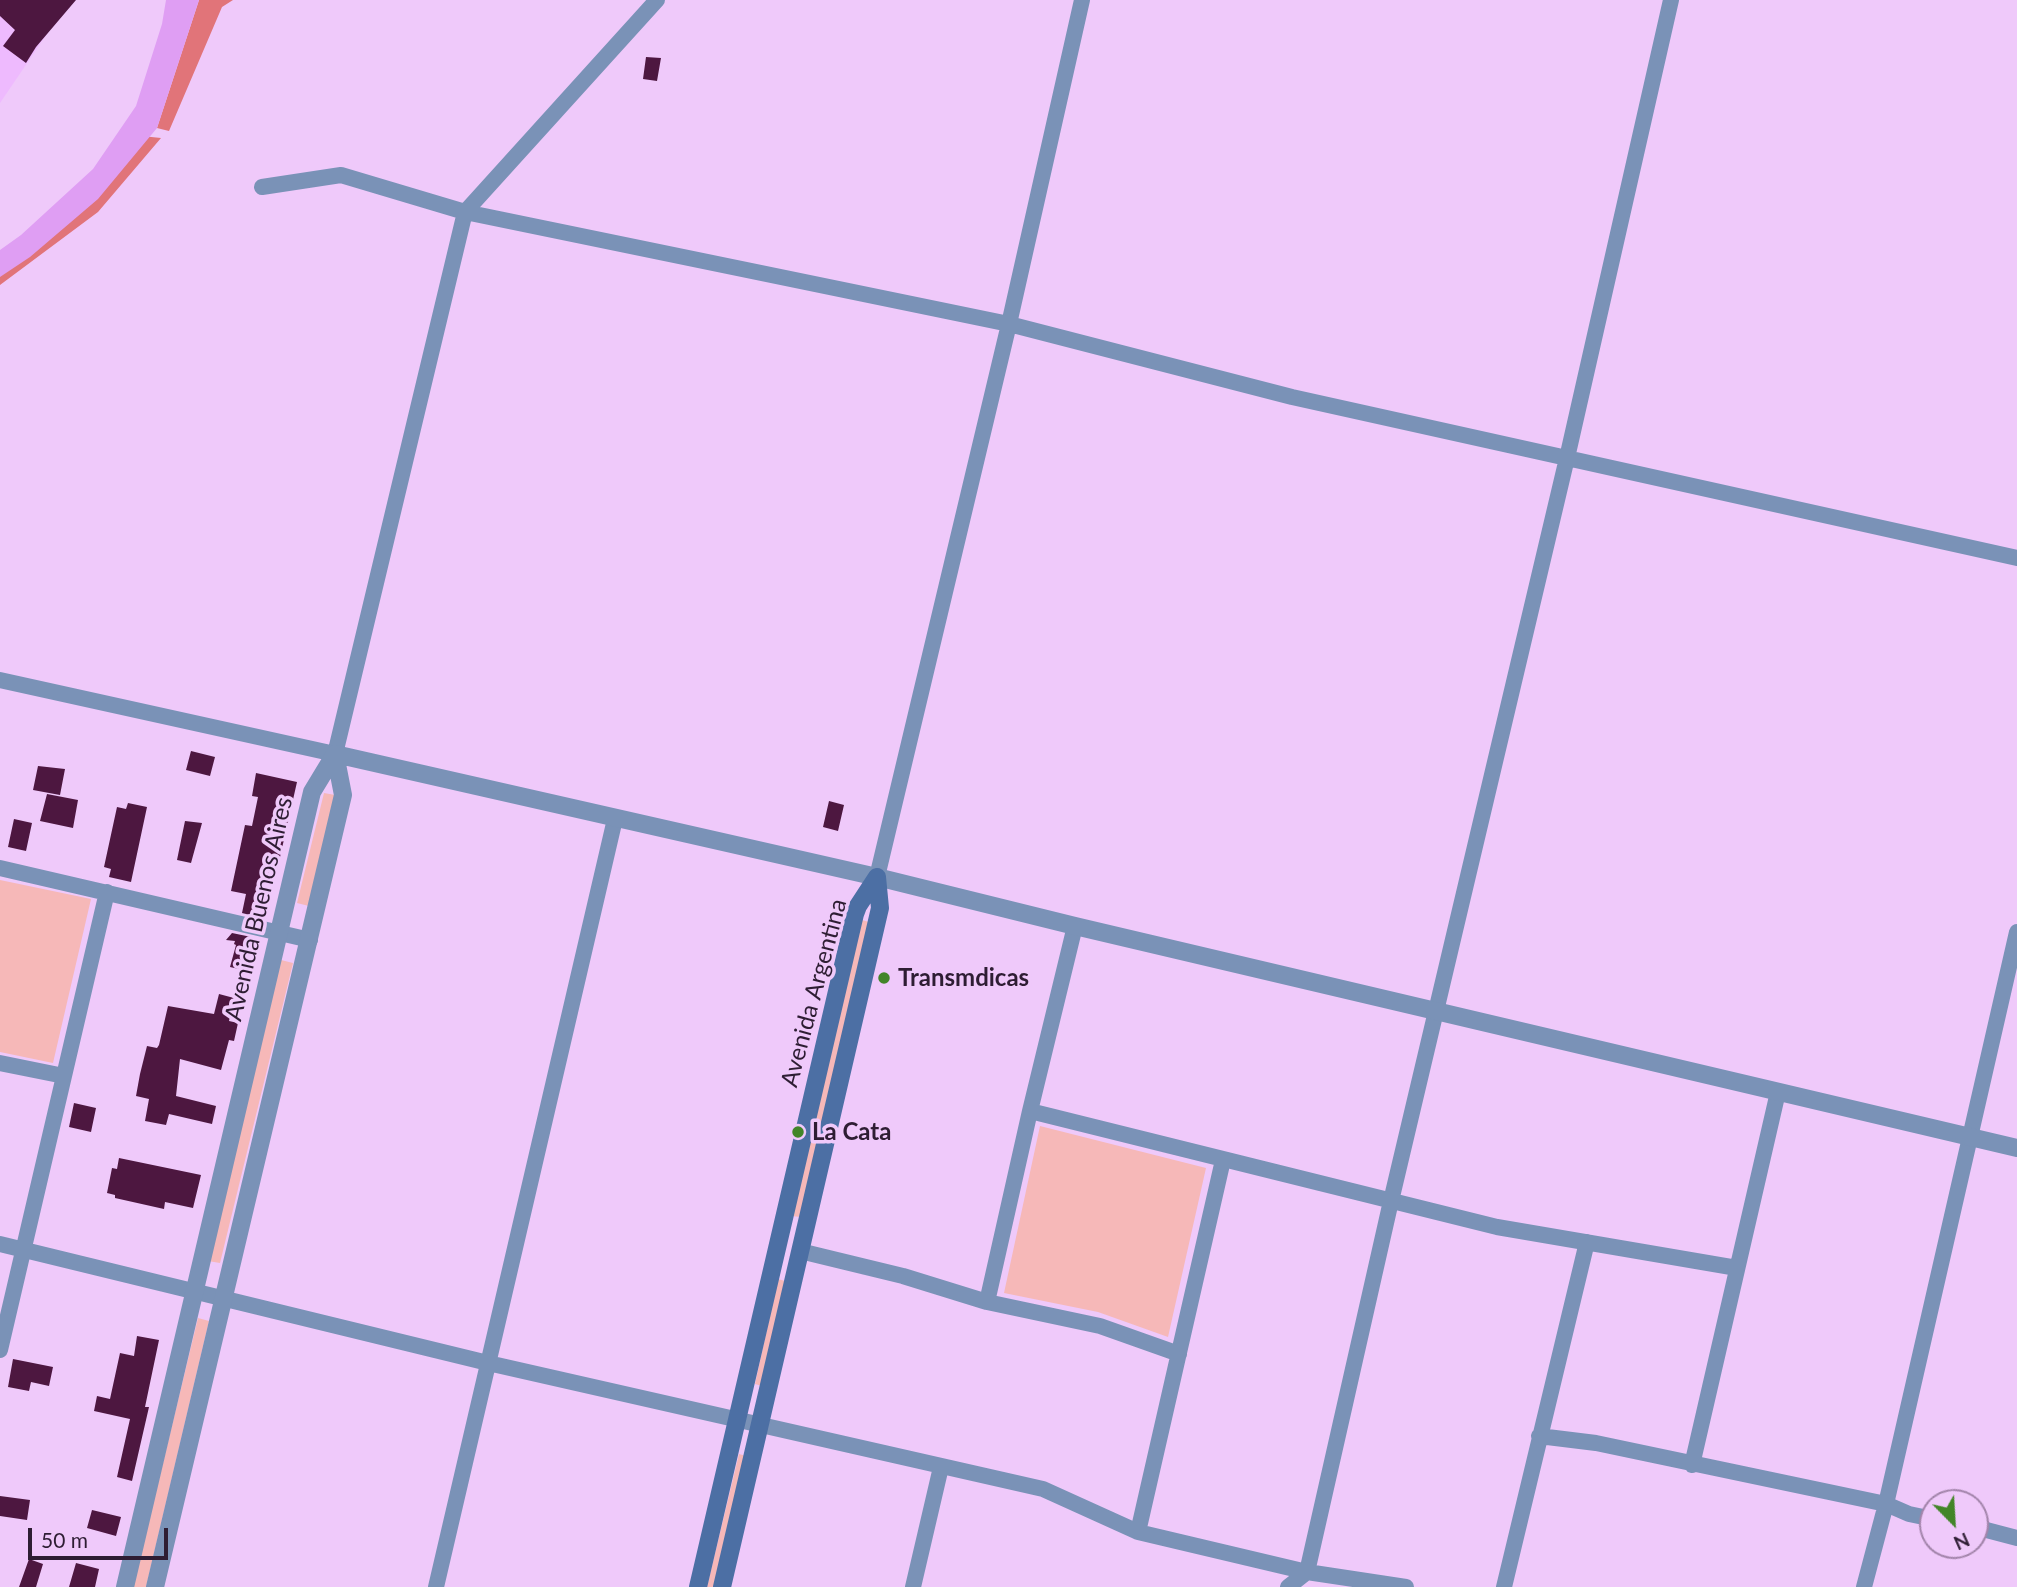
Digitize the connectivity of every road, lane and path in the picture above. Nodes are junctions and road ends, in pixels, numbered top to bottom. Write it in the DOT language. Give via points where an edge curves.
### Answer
graph roads {
  1 [pos="657,0"];
  2 [pos="1082,0"];
  3 [pos="1671,0"];
  4 [pos="262,187"];
  5 [pos="465,212"];
  6 [pos="1009,324"];
  7 [pos="1567,458"];
  8 [pos="2017,558"];
  9 [pos="0,680"];
  10 [pos="335,754"];
  11 [pos="615,819"];
  12 [pos="0,868"];
  13 [pos="877,877"];
  14 [pos="107,892"];
  15 [pos="1075,926"];
  16 [pos="278,932"];
  17 [pos="2017,932"];
  18 [pos="310,940"];
  19 [pos="1436,1011"];
  20 [pos="0,1063"];
  21 [pos="64,1076"];
  22 [pos="1778,1092"];
  23 [pos="1030,1111"];
  24 [pos="1970,1137"];
  25 [pos="2017,1148"];
  26 [pos="1223,1160"];
  27 [pos="1391,1201"];
  28 [pos="1587,1242"];
  29 [pos="0,1244"];
  30 [pos="24,1248"];
  31 [pos="800,1251"];
  32 [pos="1737,1268"];
  33 [pos="193,1291"];
  34 [pos="223,1298"];
  35 [pos="987,1302"];
  36 [pos="0,1350"];
  37 [pos="1179,1354"];
  38 [pos="488,1363"];
  39 [pos="738,1420"];
  40 [pos="760,1426"];
  41 [pos="1539,1436"];
  42 [pos="1692,1465"];
  43 [pos="941,1467"];
  44 [pos="1886,1504"];
  45 [pos="1919,1516"];
  46 [pos="1989,1531"];
  47 [pos="1138,1532"];
  48 [pos="2017,1538"];
  49 [pos="1307,1572"];
  50 [pos="125,1587"];
  51 [pos="155,1587"];
  52 [pos="436,1587"];
  53 [pos="698,1587"];
  54 [pos="722,1587"];
  55 [pos="913,1587"];
  56 [pos="1288,1587"];
  57 [pos="1406,1587"];
  58 [pos="1504,1587"];
  59 [pos="1864,1587"];
  1 -- 5 [label="street"];
  2 -- 6 [label="street"];
  3 -- 7 [label="street"];
  4 -- 5 [label="street" via="341,174"];
  5 -- 6 [label="street"];
  5 -- 10 [label="street"];
  6 -- 7 [label="street" via="1292,397"];
  6 -- 13 [label="street"];
  7 -- 8 [label="street"];
  7 -- 19 [label="street"];
  9 -- 10 [label="street"];
  10 -- 11 [label="street"];
  10 -- 16 [label="street, Avenida Buenos Aires" via="312,792"];
  10 -- 18 [label="street" via="343,795"];
  11 -- 13 [label="street"];
  11 -- 38 [label="street"];
  12 -- 14 [label="street"];
  13 -- 15 [label="street"];
  13 -- 31 [label="main road, Avenida Argentina" via="880,908"];
  13 -- 39 [label="main road, Avenida Argentina" via="855,914"];
  14 -- 16 [label="street"];
  14 -- 21 [label="street"];
  15 -- 19 [label="street"];
  15 -- 23 [label="street"];
  16 -- 18 [label="street"];
  16 -- 33 [label="street, Avenida Buenos Aires"];
  17 -- 24 [label="street"];
  18 -- 34 [label="street"];
  19 -- 22 [label="street"];
  19 -- 27 [label="street"];
  20 -- 21 [label="street"];
  21 -- 30 [label="street"];
  22 -- 24 [label="street"];
  22 -- 32 [label="street"];
  23 -- 26 [label="street"];
  23 -- 35 [label="street"];
  24 -- 25 [label="street"];
  24 -- 44 [label="street"];
  26 -- 27 [label="street"];
  26 -- 37 [label="street"];
  27 -- 28 [label="street" via="1497,1227"];
  27 -- 49 [label="street"];
  28 -- 32 [label="street"];
  28 -- 41 [label="street"];
  29 -- 30 [label="street"];
  30 -- 33 [label="street"];
  30 -- 36 [label="street"];
  31 -- 35 [label="street"];
  31 -- 40 [label="main road, Avenida Argentina"];
  32 -- 42 [label="street"];
  33 -- 34 [label="street"];
  33 -- 50 [label="street, Avenida Buenos Aires"];
  34 -- 38 [label="street"];
  34 -- 51 [label="street"];
  35 -- 37 [label="street" via="1100,1326"];
  37 -- 47 [label="street"];
  38 -- 39 [label="street"];
  38 -- 52 [label="street"];
  39 -- 40 [label="street"];
  39 -- 53 [label="main road, Avenida Argentina"];
  40 -- 43 [label="street"];
  40 -- 54 [label="main road, Avenida Argentina"];
  41 -- 42 [label="street" via="1595,1443"];
  41 -- 58 [label="street"];
  42 -- 44 [label="street"];
  43 -- 47 [label="street" via="1043,1489"];
  43 -- 55 [label="street"];
  44 -- 45 [label="street"];
  44 -- 59 [label="street"];
  46 -- 48 [label="street"];
  47 -- 49 [label="street"];
  49 -- 56 [label="street"];
  49 -- 57 [label="street"];
}
